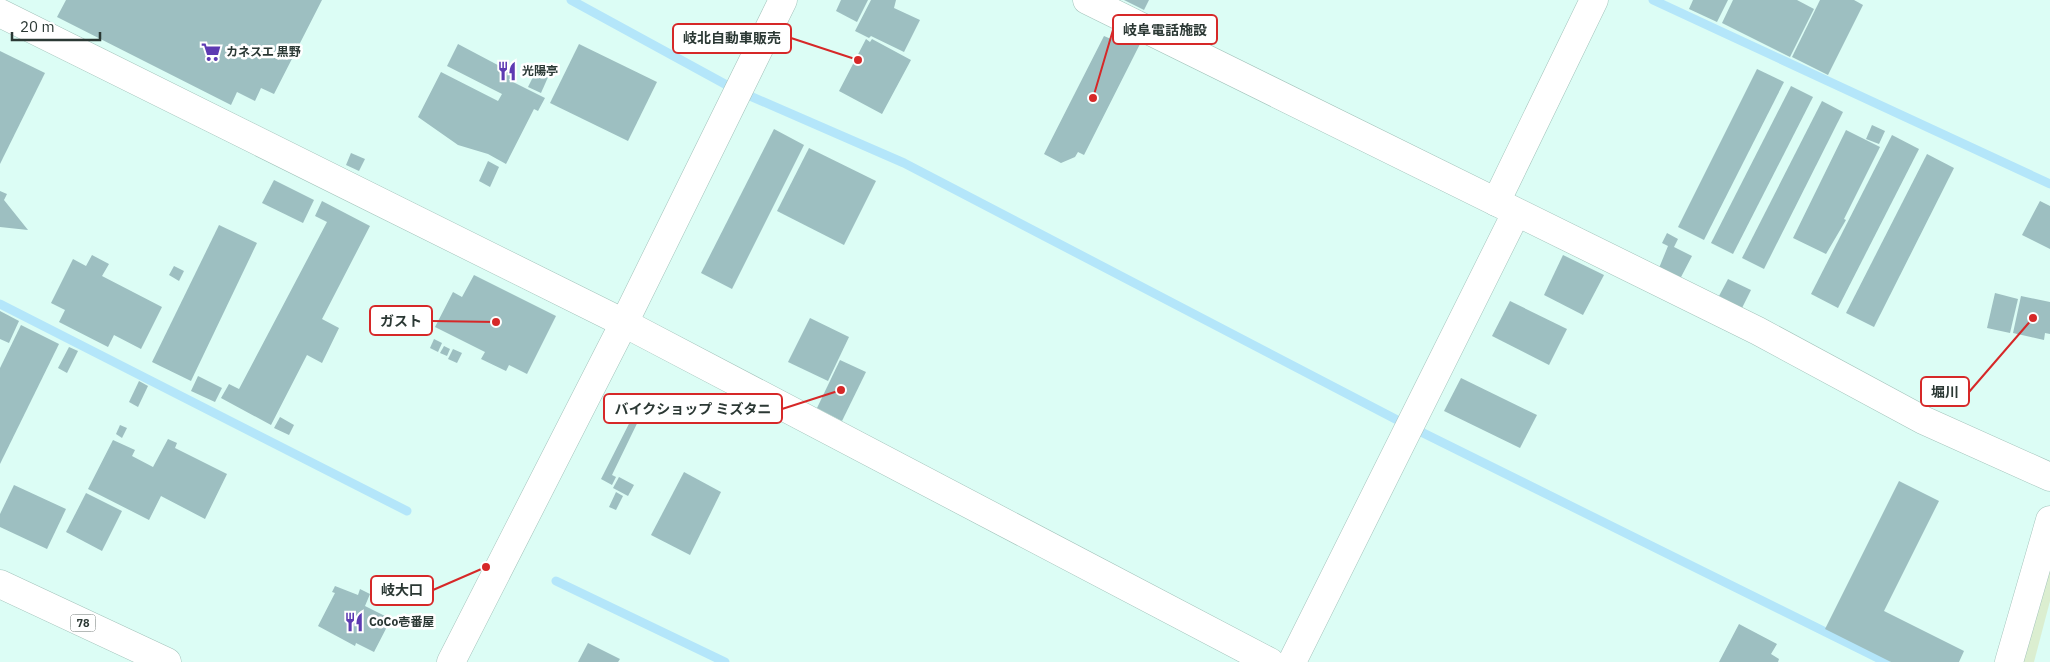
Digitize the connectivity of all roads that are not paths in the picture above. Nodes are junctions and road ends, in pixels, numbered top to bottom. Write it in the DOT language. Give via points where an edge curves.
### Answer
graph roads {
  1 [pos="782,0"];
  2 [pos="1087,0"];
  3 [pos="1594,0"];
  4 [pos="0,13"];
  5 [pos="1506,208"];
  6 [pos="624,323"];
  7 [pos="2050,477"];
  8 [pos="2050,520"];
  9 [pos="0,584"];
  10 [pos="167,662"];
  11 [pos="451,662"];
  12 [pos="1270,662"];
  13 [pos="1292,662"];
  14 [pos="2009,662"];
  1 -- 6 [label="street"];
  2 -- 5 [label="street"];
  3 -- 5 [label="street"];
  4 -- 6 [label="street"];
  5 -- 7 [label="street" via="1758,331 1923,420"];
  5 -- 13 [label="street"];
  6 -- 11 [label="street"];
  6 -- 12 [label="street"];
  8 -- 14 [label="street"];
  9 -- 10 [label="street, 78"];
}
